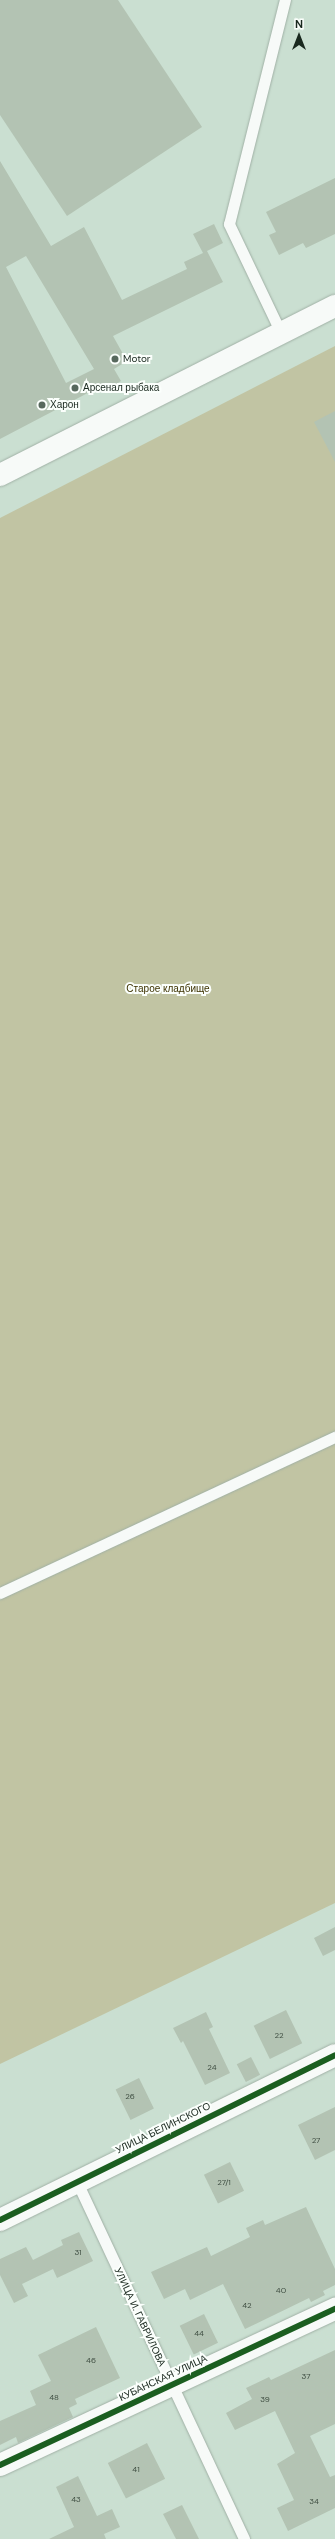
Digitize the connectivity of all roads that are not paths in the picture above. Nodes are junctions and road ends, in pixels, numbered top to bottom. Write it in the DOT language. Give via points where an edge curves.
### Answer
graph roads {
  1 [pos="285,0"];
  2 [pos="335,306"];
  3 [pos="281,333"];
  4 [pos="0,475"];
  5 [pos="335,1437"];
  6 [pos="0,1592"];
  7 [pos="335,2055"];
  8 [pos="77,2182"];
  9 [pos="0,2220"];
  10 [pos="335,2309"];
  11 [pos="172,2385"];
  12 [pos="0,2465"];
  13 [pos="244,2539"];
  1 -- 3 [label="lane" via="229,224"];
  2 -- 3 [label="street"];
  3 -- 4 [label="street"];
  5 -- 6 [label="lane"];
  7 -- 8 [label="street, УЛИЦА БЕЛИНСКОГО"];
  8 -- 9 [label="street, УЛИЦА БЕЛИНСКОГО"];
  8 -- 11 [label="lane, УЛИЦА И. ГАВРИЛОВА"];
  10 -- 11 [label="street, КУБАНСКАЯ УЛИЦА"];
  11 -- 12 [label="street, КУБАНСКАЯ УЛИЦА"];
  11 -- 13 [label="lane, УЛИЦА И. ГАВРИЛОВА"];
}
